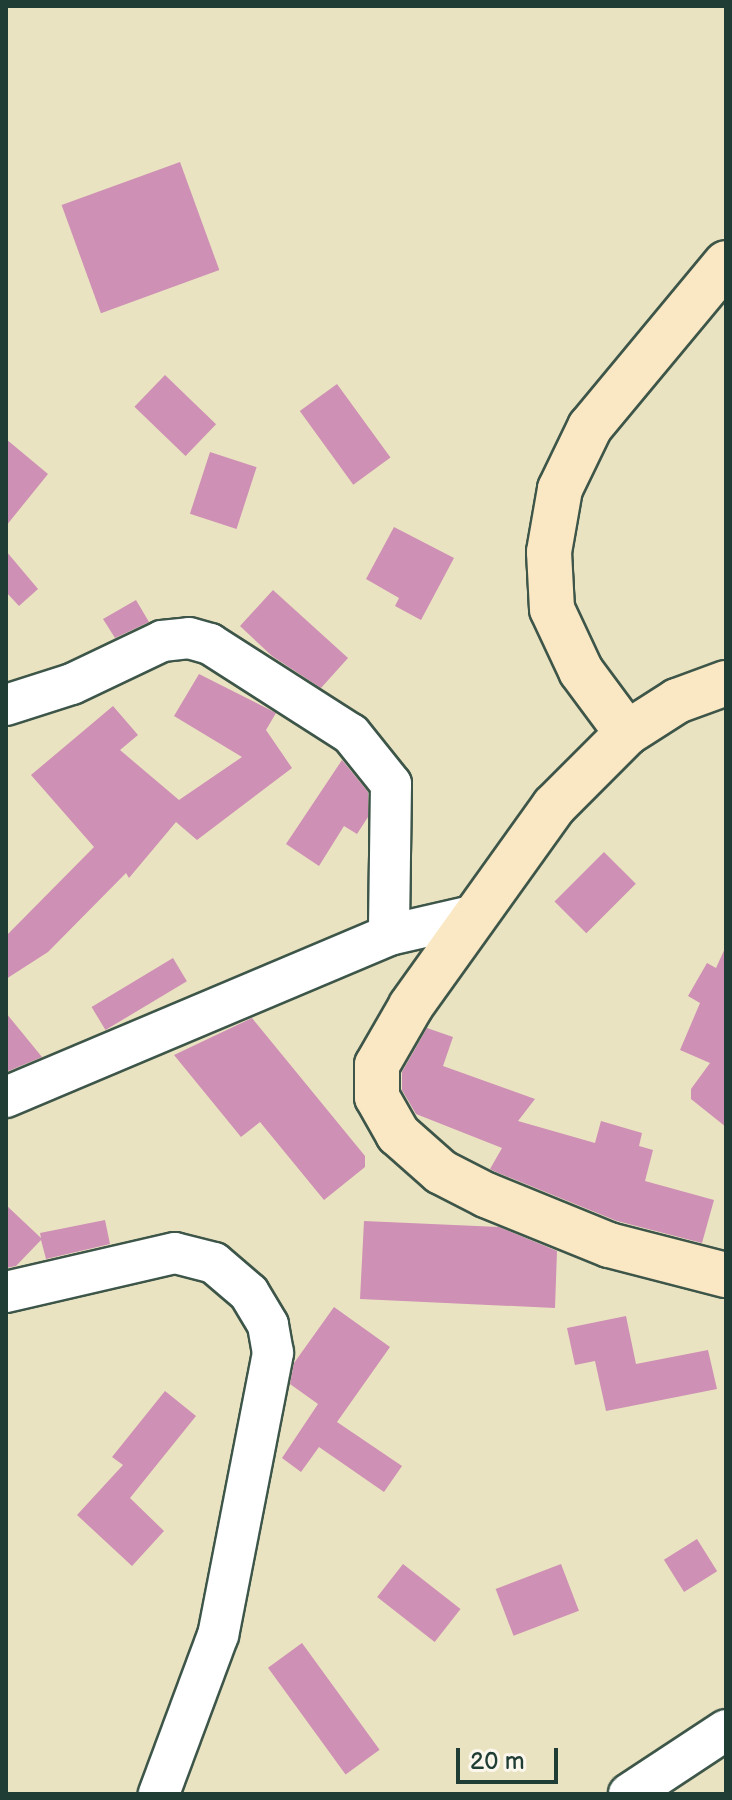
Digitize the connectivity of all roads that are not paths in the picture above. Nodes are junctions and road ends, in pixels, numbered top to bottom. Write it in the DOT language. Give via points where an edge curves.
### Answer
graph roads {
  1 [pos="726,263"];
  2 [pos="726,683"];
  3 [pos="6,705"];
  4 [pos="627,733"];
  5 [pos="472,916"];
  6 [pos="389,935"];
  7 [pos="6,1097"];
  8 [pos="726,1275"];
  9 [pos="6,1292"];
  10 [pos="726,1730"];
  11 [pos="159,1794"];
  12 [pos="629,1794"];
  1 -- 4 [label="street" via="590,427 560,489 549,552 552,609 581,671"];
  2 -- 4 [label="street" via="677,701"];
  3 -- 6 [label="street" via="72,684 162,641 189,638 210,644 351,734 391,784"];
  4 -- 5 [label="street" via="554,806"];
  5 -- 6 [label="street"];
  5 -- 8 [label="street" via="377,1065 377,1097 398,1134 441,1172 486,1195 609,1245"];
  6 -- 7 [label="street"];
  9 -- 11 [label="street" via="175,1253 214,1263 249,1293 268,1325 273,1353 218,1635"];
  10 -- 12 [label="street"];
}
